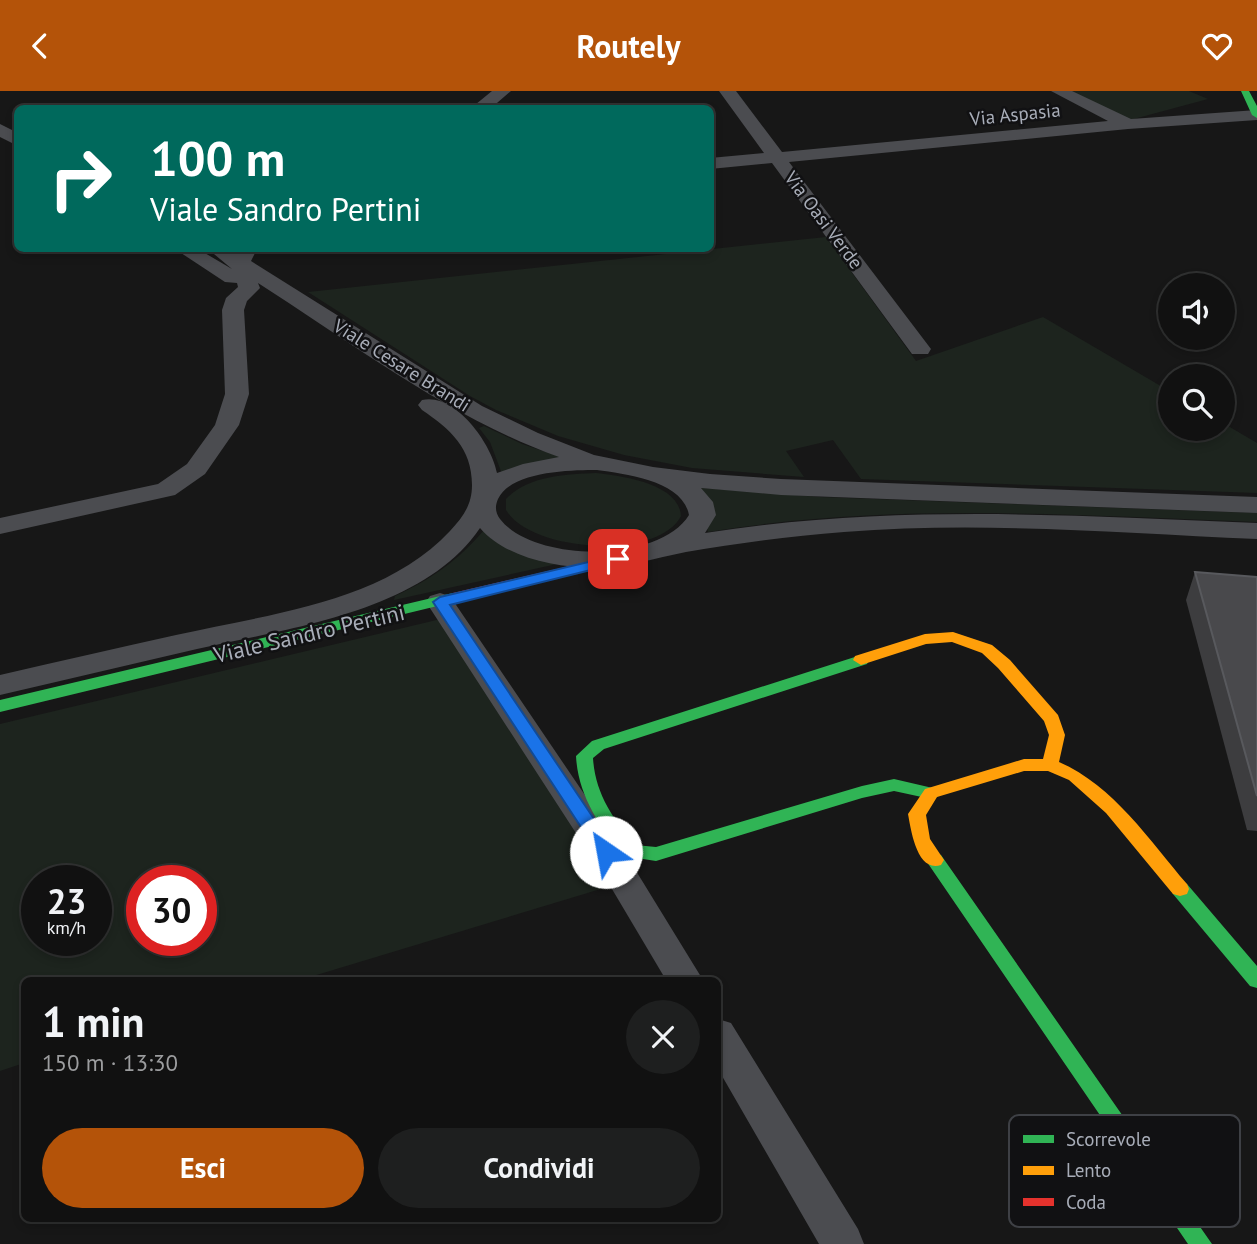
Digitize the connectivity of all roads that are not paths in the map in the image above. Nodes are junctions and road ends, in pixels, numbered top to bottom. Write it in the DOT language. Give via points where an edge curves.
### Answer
graph roads {
  1 [pos="503,91"];
  2 [pos="727,91"];
  3 [pos="1059,91"];
  4 [pos="1245,91"];
  5 [pos="484,105"];
  6 [pos="1257,115"];
  7 [pos="1128,124"];
  8 [pos="776,157"];
  9 [pos="714,164"];
  10 [pos="190,252"];
  11 [pos="243,256"];
  12 [pos="249,288"];
  13 [pos="920,349"];
  14 [pos="597,462"];
  15 [pos="658,473"];
  16 [pos="483,501"];
  17 [pos="1257,505"];
  18 [pos="0,526"];
  19 [pos="1257,531"];
  20 [pos="668,547"];
  21 [pos="618,559"];
  22 [pos="440,602"];
  23 [pos="0,685"];
  24 [pos="0,706"];
  25 [pos="1050,765"];
  26 [pos="931,793"];
  27 [pos="683,977"];
  28 [pos="1257,981"];
  29 [pos="721,1040"];
  30 [pos="1112,1115"];
  31 [pos="1189,1227"];
  32 [pos="843,1244"];
  33 [pos="1201,1244"];
  1 -- 5 [label="street"];
  2 -- 8 [label="street, Via Oasi Verde"];
  3 -- 7 [label="street"];
  4 -- 6 [label="street"];
  6 -- 7 [label="street, Via Aspasia"];
  7 -- 8 [label="street, Via Aspasia"];
  8 -- 9 [label="street, Via Aspasia"];
  8 -- 13 [label="street, Via Oasi Verde"];
  10 -- 12 [label="street, Viale Cesare Brandi"];
  11 -- 12 [label="street"];
  11 -- 14 [label="street, Viale Cesare Brandi" via="474,411 529,438"];
  12 -- 16 [label="street, Viale Cesare Brandi" via="465,430 482,456 486,472"];
  12 -- 18 [label="street" via="237,298 233,310 237,394 227,425 195,468 166,490"];
  14 -- 15 [label="street"];
  14 -- 16 [label="street" via="554,464 521,473 495,485"];
  15 -- 17 [label="street" via="781,487"];
  15 -- 20 [label="street" via="687,490 701,508 702,518 694,531"];
  16 -- 21 [label="street" via="488,523 536,550 564,557"];
  16 -- 23 [label="street, Viale Sandro Pertini" via="469,528 435,562 351,602"];
  19 -- 20 [label="street" via="1029,521 905,521 750,534"];
  20 -- 21 [label="street"];
  21 -- 22 [label="street, Viale Sandro Pertini"];
  22 -- 24 [label="street, Viale Sandro Pertini"];
  22 -- 27 [label="street" via="621,874"];
  25 -- 26 [label="street" via="1024,765"];
  25 -- 26 [label="street" via="1057,735 1052,719 987,649 953,636 912,643 598,745 584,756 584,777 610,827 630,851 656,854 862,792 894,785"];
  25 -- 28 [label="street" via="1075,776 1111,808"];
  26 -- 30 [label="street" via="918,814 921,840"];
  29 -- 32 [label="street"];
  31 -- 33 [label="street"];
}
